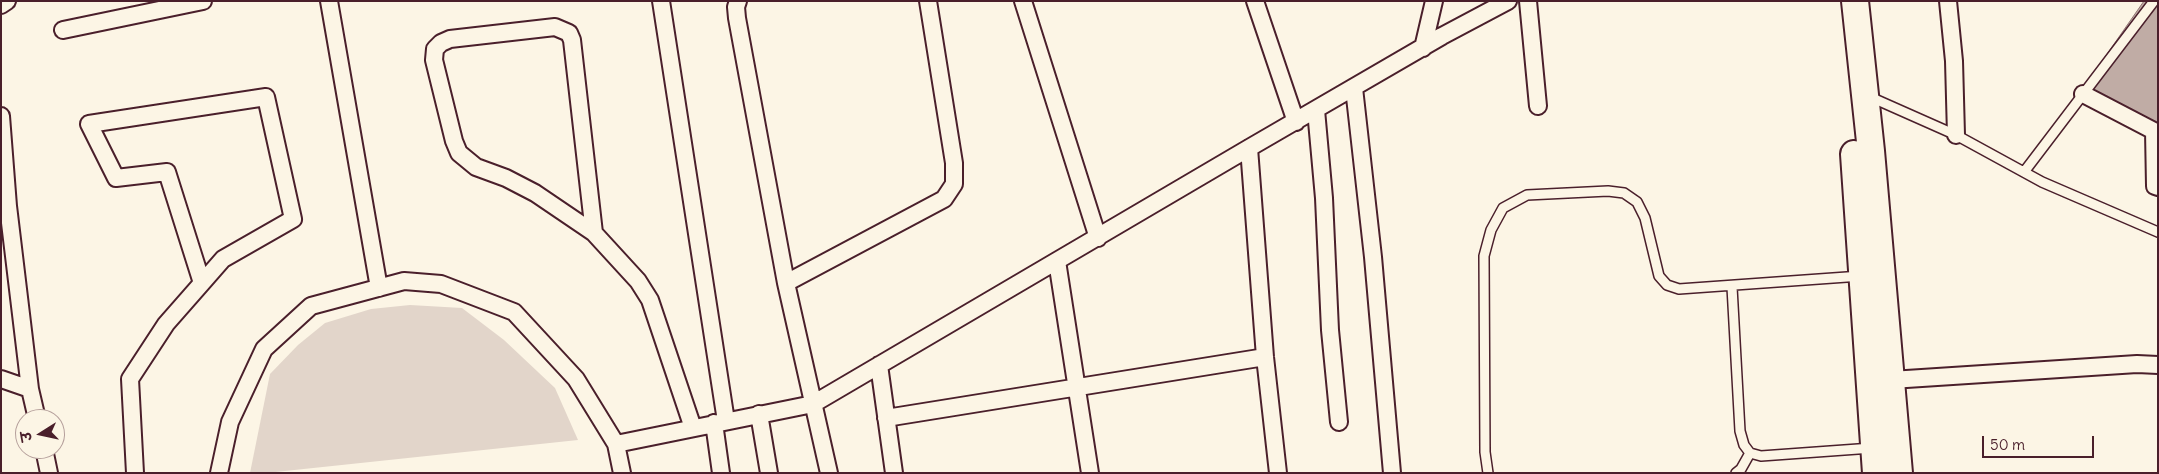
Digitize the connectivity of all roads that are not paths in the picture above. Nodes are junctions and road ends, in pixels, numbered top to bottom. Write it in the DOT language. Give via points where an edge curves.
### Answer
graph roads {
  1 [pos="7,1"];
  2 [pos="204,1"];
  3 [pos="329,1"];
  4 [pos="661,1"];
  5 [pos="738,1"];
  6 [pos="928,1"];
  7 [pos="1023,1"];
  8 [pos="1255,1"];
  9 [pos="1434,1"];
  10 [pos="1508,1"];
  11 [pos="1528,1"];
  12 [pos="1842,1"];
  13 [pos="1855,1"];
  14 [pos="1948,1"];
  15 [pos="2154,1"];
  16 [pos="1,5"];
  17 [pos="64,30"];
  18 [pos="1423,48"];
  19 [pos="1354,88"];
  20 [pos="2083,94"];
  21 [pos="1866,95"];
  22 [pos="1538,106"];
  23 [pos="1316,110"];
  24 [pos="1,116"];
  25 [pos="1296,122"];
  26 [pos="1956,135"];
  27 [pos="1248,148"];
  28 [pos="2024,172"];
  29 [pos="2158,187"];
  30 [pos="5,206"];
  31 [pos="594,232"];
  32 [pos="2158,232"];
  33 [pos="1098,238"];
  34 [pos="1058,261"];
  35 [pos="1861,276"];
  36 [pos="202,283"];
  37 [pos="786,283"];
  38 [pos="1732,287"];
  39 [pos="379,288"];
  40 [pos="1265,357"];
  41 [pos="2158,365"];
  42 [pos="879,366"];
  43 [pos="1,379"];
  44 [pos="1891,380"];
  45 [pos="1077,387"];
  46 [pos="30,389"];
  47 [pos="813,404"];
  48 [pos="35,409"];
  49 [pos="759,414"];
  50 [pos="886,418"];
  51 [pos="720,422"];
  52 [pos="1339,422"];
  53 [pos="693,428"];
  54 [pos="616,444"];
  55 [pos="1883,452"];
  56 [pos="1750,453"];
  57 [pos="46,459"];
  58 [pos="50,473"];
  59 [pos="135,473"];
  60 [pos="220,473"];
  61 [pos="622,473"];
  62 [pos="721,473"];
  63 [pos="769,473"];
  64 [pos="829,473"];
  65 [pos="894,473"];
  66 [pos="1090,473"];
  67 [pos="1278,473"];
  68 [pos="1392,473"];
  69 [pos="1488,473"];
  70 [pos="1736,473"];
  71 [pos="1900,473"];
  1 -- 16 [label="street"];
  2 -- 17 [label="street"];
  3 -- 39 [label="street"];
  4 -- 51 [label="street"];
  5 -- 37 [label="street" via="737,18"];
  6 -- 37 [label="street" via="954,164 954,184 944,198"];
  7 -- 33 [label="street"];
  8 -- 25 [label="street"];
  9 -- 18 [label="street"];
  10 -- 18 [label="street"];
  11 -- 22 [label="street"];
  12 -- 35 [label="main road" via="1849,64"];
  13 -- 21 [label="main road"];
  14 -- 26 [label="street"];
  15 -- 20 [label="lane"];
  18 -- 19 [label="street"];
  19 -- 23 [label="street"];
  19 -- 68 [label="street"];
  20 -- 28 [label="lane"];
  20 -- 29 [label="street" via="2154,131 2154,186"];
  21 -- 26 [label="lane"];
  21 -- 44 [label="main road"];
  23 -- 25 [label="street"];
  23 -- 52 [label="street"];
  24 -- 30 [label="street"];
  25 -- 27 [label="street"];
  26 -- 28 [label="lane"];
  27 -- 33 [label="street"];
  27 -- 40 [label="street"];
  28 -- 32 [label="lane"];
  30 -- 46 [label="street"];
  31 -- 31 [label="street" via="535,193 476,167 459,153 434,60 435,50 441,43 450,39 555,27 569,34"];
  31 -- 53 [label="street" via="638,281 650,300"];
  33 -- 34 [label="street"];
  34 -- 42 [label="street"];
  34 -- 45 [label="street"];
  35 -- 38 [label="lane"];
  35 -- 55 [label="main road"];
  36 -- 36 [label="street" via="223,259 293,219 266,97 89,124 116,178 168,172"];
  36 -- 59 [label="street" via="166,324 130,379"];
  37 -- 47 [label="street"];
  38 -- 56 [label="lane" via="1740,431 1744,446"];
  38 -- 69 [label="lane" via="1679,289 1667,285 1659,276 1645,218 1637,202 1624,193 1527,195 1503,208 1491,230 1484,256 1485,452"];
  39 -- 54 [label="street" via="404,280 441,284 514,312 576,379"];
  39 -- 60 [label="street" via="312,306 264,349 230,422"];
  40 -- 45 [label="street"];
  40 -- 67 [label="street"];
  41 -- 44 [label="street"];
  42 -- 47 [label="street"];
  42 -- 50 [label="street"];
  43 -- 46 [label="street"];
  44 -- 55 [label="main road"];
  45 -- 50 [label="street"];
  45 -- 66 [label="street"];
  46 -- 48 [label="street"];
  47 -- 49 [label="street"];
  47 -- 64 [label="street"];
  49 -- 51 [label="street"];
  49 -- 63 [label="street"];
  50 -- 65 [label="street"];
  51 -- 53 [label="street"];
  51 -- 62 [label="street"];
  53 -- 54 [label="street"];
  54 -- 61 [label="street"];
  55 -- 56 [label="lane" via="1762,456"];
  55 -- 71 [label="main road"];
  56 -- 70 [label="lane"];
  57 -- 58 [label="street"];
}
